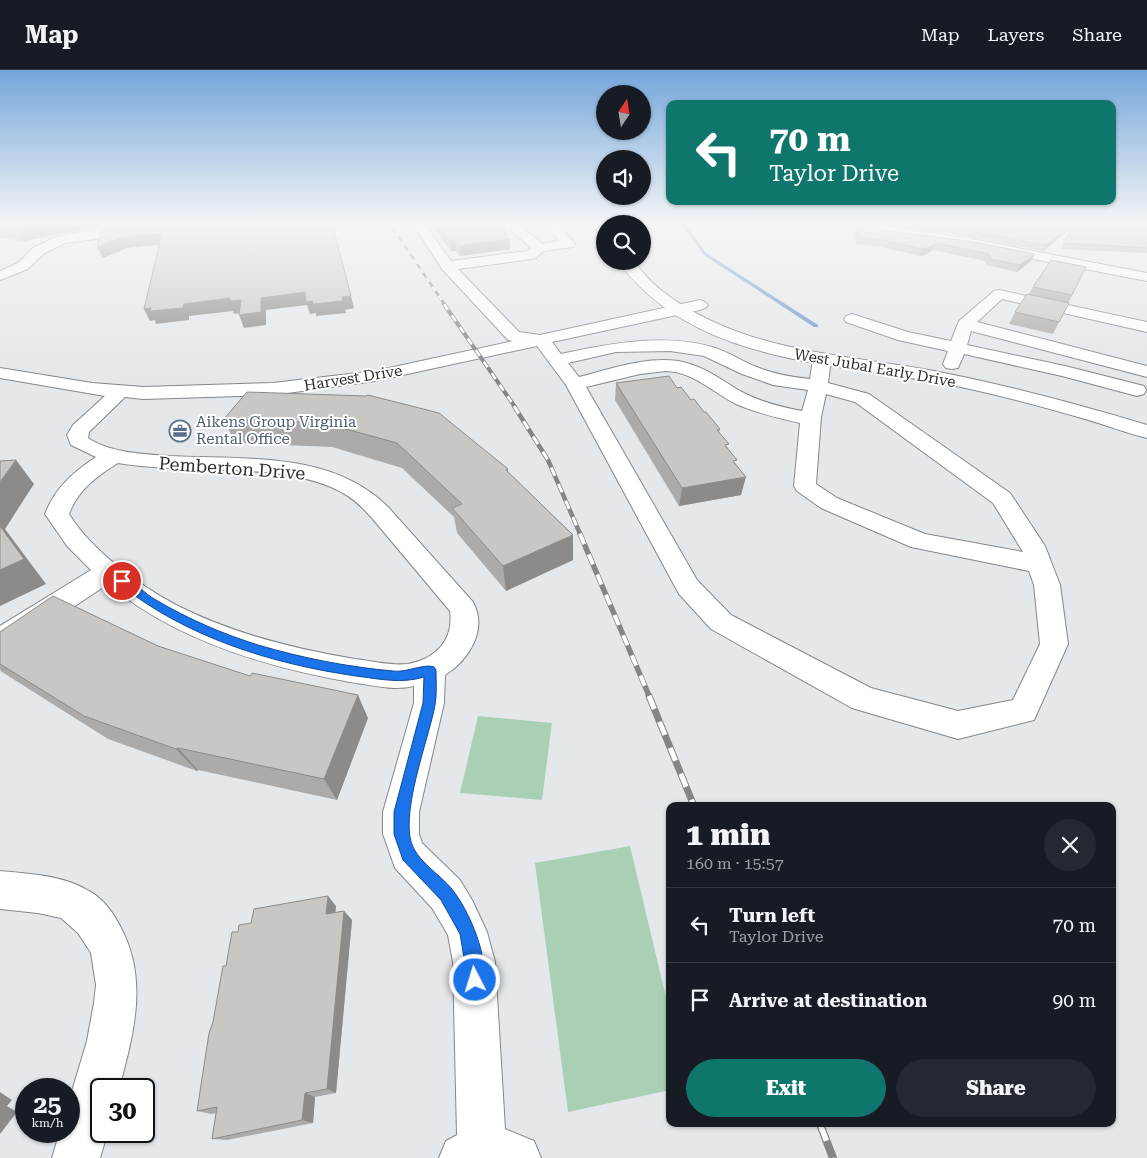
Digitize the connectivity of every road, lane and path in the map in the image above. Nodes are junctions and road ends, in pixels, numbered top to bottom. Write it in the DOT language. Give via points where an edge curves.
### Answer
graph roads {
  1 [pos="454,274"];
  2 [pos="635,274"];
  3 [pos="1130,274"];
  4 [pos="1147,277"];
  5 [pos="682,302"];
  6 [pos="700,305"];
  7 [pos="852,319"];
  8 [pos="966,324"];
  9 [pos="1147,327"];
  10 [pos="958,348"];
  11 [pos="549,350"];
  12 [pos="822,359"];
  13 [pos="951,365"];
  14 [pos="1147,372"];
  15 [pos="0,373"];
  16 [pos="575,384"];
  17 [pos="818,386"];
  18 [pos="1144,388"];
  19 [pos="121,391"];
  20 [pos="153,393"];
  21 [pos="1147,416"];
  22 [pos="810,419"];
  23 [pos="1147,432"];
  24 [pos="113,456"];
  25 [pos="1040,564"];
  26 [pos="110,572"];
  27 [pos="0,641"];
  28 [pos="430,670"];
  29 [pos="0,890"];
  30 [pos="487,1155"];
  31 [pos="76,1158"];
  1 -- 11 [label="street" via="514,336"];
  2 -- 5 [label="street, West Jubal Early Drive"];
  3 -- 4 [label="street"];
  5 -- 6 [label="street, Harvest Drive"];
  5 -- 11 [label="street, Harvest Drive"];
  5 -- 12 [label="street, West Jubal Early Drive" via="699,323 743,341"];
  6 -- 13 [label="street, West Jubal Early Drive" via="741,326 783,339"];
  7 -- 10 [label="street" via="904,336"];
  8 -- 9 [label="street" via="999,294"];
  8 -- 10 [label="street"];
  8 -- 14 [label="street"];
  10 -- 13 [label="street"];
  10 -- 18 [label="street"];
  11 -- 16 [label="street"];
  11 -- 17 [label="street" via="670,346 708,351 779,381"];
  11 -- 20 [label="street, Harvest Drive" via="447,362 336,382 234,392"];
  12 -- 17 [label="street"];
  12 -- 23 [label="street, West Jubal Early Drive" via="1002,390"];
  13 -- 21 [label="street, West Jubal Early Drive"];
  15 -- 19 [label="street, Harvest Drive"];
  16 -- 22 [label="street" via="639,369 675,366 697,371 765,410"];
  16 -- 25 [label="street" via="688,587 721,622 863,700 958,725 1023,711 1054,644 1047,585"];
  17 -- 22 [label="street"];
  17 -- 25 [label="street" via="862,398 1002,498 1033,546"];
  19 -- 20 [label="street, Harvest Drive"];
  19 -- 24 [label="street, Pemberton Drive" via="77,434 83,445"];
  20 -- 24 [label="street" via="114,420 101,436 101,443"];
  22 -- 25 [label="street" via="805,486 829,503 920,541"];
  24 -- 26 [label="street, Pemberton Drive" via="70,489 60,502 57,514 63,526"];
  24 -- 28 [label="street, Pemberton Drive" via="166,464 299,471 327,477 350,488 370,502 463,609 466,623 462,639 453,655"];
  26 -- 27 [label="street"];
  26 -- 28 [label="street, Pemberton Drive" via="168,612 214,634 257,649 329,667 395,677"];
  28 -- 30 [label="street" via="429,703 402,812 401,834 408,855 446,894 467,932 474,962"];
  29 -- 31 [label="street" via="52,897 73,904 90,916 111,948 116,971 112,1031"];
}
